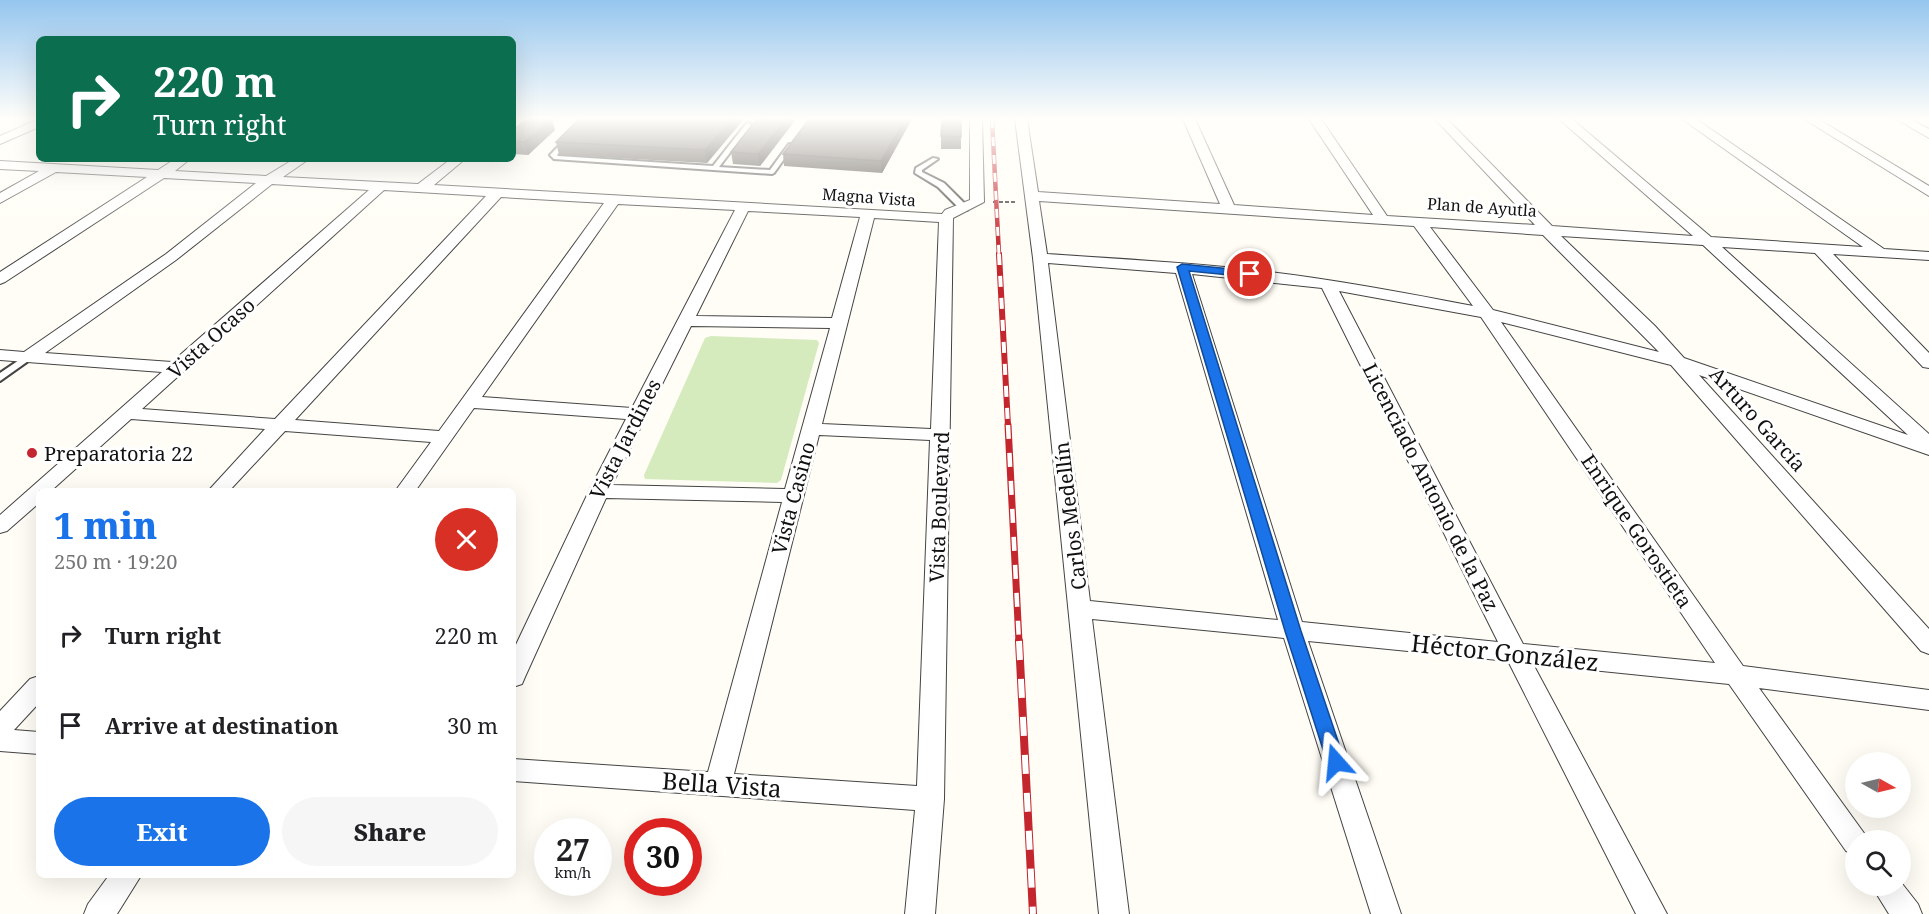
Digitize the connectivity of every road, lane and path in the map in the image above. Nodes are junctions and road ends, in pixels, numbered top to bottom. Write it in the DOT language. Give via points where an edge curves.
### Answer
graph roads {
  1 [pos="61,162"];
  2 [pos="180,162"];
  3 [pos="298,162"];
  4 [pos="455,162"];
  5 [pos="608,162"];
  6 [pos="720,162"];
  7 [pos="779,162"];
  8 [pos="930,162"];
  9 [pos="977,162"];
  10 [pos="1027,162"];
  11 [pos="1208,162"];
  12 [pos="1344,162"];
  13 [pos="1481,162"];
  14 [pos="1616,162"];
  15 [pos="1749,162"];
  16 [pos="1880,162"];
  17 [pos="0,165"];
  18 [pos="54,168"];
  19 [pos="714,169"];
  20 [pos="163,173"];
  21 [pos="270,179"];
  22 [pos="382,185"];
  23 [pos="423,187"];
  24 [pos="498,192"];
  25 [pos="1929,192"];
  26 [pos="615,198"];
  27 [pos="0,199"];
  28 [pos="1032,200"];
  29 [pos="977,202"];
  30 [pos="744,206"];
  31 [pos="1228,208"];
  32 [pos="955,213"];
  33 [pos="868,214"];
  34 [pos="1382,218"];
  35 [pos="1417,220"];
  36 [pos="1547,230"];
  37 [pos="1710,241"];
  38 [pos="1819,248"];
  39 [pos="1879,252"];
  40 [pos="1929,256"];
  41 [pos="1040,258"];
  42 [pos="1182,267"];
  43 [pos="0,279"];
  44 [pos="1328,284"];
  45 [pos="1487,313"];
  46 [pos="684,321"];
  47 [pos="841,323"];
  48 [pos="0,355"];
  49 [pos="28,357"];
  50 [pos="1677,362"];
  51 [pos="1929,363"];
  52 [pos="177,368"];
  53 [pos="0,378"];
  54 [pos="471,402"];
  55 [pos="128,413"];
  56 [pos="638,414"];
  57 [pos="1927,423"];
  58 [pos="280,424"];
  59 [pos="812,429"];
  60 [pos="941,435"];
  61 [pos="445,438"];
  62 [pos="1929,444"];
  63 [pos="1929,450"];
  64 [pos="43,488"];
  65 [pos="221,488"];
  66 [pos="408,488"];
  67 [pos="598,491"];
  68 [pos="36,494"];
  69 [pos="793,496"];
  70 [pos="0,526"];
  71 [pos="1081,609"];
  72 [pos="1293,631"];
  73 [pos="1929,645"];
  74 [pos="1515,652"];
  75 [pos="516,670"];
  76 [pos="1736,675"];
  77 [pos="36,689"];
  78 [pos="1929,700"];
  79 [pos="0,728"];
  80 [pos="0,740"];
  81 [pos="36,743"];
  82 [pos="516,770"];
  83 [pos="718,783"];
  84 [pos="930,800"];
  85 [pos="1847,830"];
  86 [pos="125,878"];
  87 [pos="1895,896"];
  88 [pos="99,914"];
  89 [pos="920,914"];
  90 [pos="1114,914"];
  91 [pos="1386,914"];
  92 [pos="1652,914"];
  93 [pos="1907,914"];
  1 -- 18 [label="street"];
  2 -- 20 [label="street"];
  3 -- 21 [label="street"];
  4 -- 23 [label="street"];
  5 -- 19 [label="lane"];
  6 -- 19 [label="lane"];
  7 -- 19 [label="lane" via="772,171"];
  8 -- 32 [label="lane" via="918,168 920,173 941,186"];
  9 -- 29 [label="street"];
  10 -- 28 [label="street, Carlos Medellín"];
  11 -- 31 [label="street"];
  12 -- 34 [label="street"];
  13 -- 36 [label="street, Arturo García"];
  14 -- 37 [label="street"];
  15 -- 39 [label="street"];
  16 -- 25 [label="street"];
  17 -- 18 [label="street, Magna Vista"];
  18 -- 20 [label="street, Magna Vista"];
  18 -- 27 [label="street"];
  20 -- 21 [label="street, Magna Vista"];
  20 -- 43 [label="street"];
  21 -- 22 [label="street, Magna Vista"];
  21 -- 49 [label="street" via="171,256"];
  22 -- 23 [label="street, Magna Vista"];
  22 -- 52 [label="street, Vista Ocaso"];
  23 -- 24 [label="street, Magna Vista"];
  24 -- 26 [label="street, Magna Vista"];
  24 -- 58 [label="street"];
  26 -- 30 [label="street, Magna Vista"];
  26 -- 54 [label="street"];
  28 -- 29 [label="path"];
  28 -- 31 [label="street, Plan de Ayutla"];
  28 -- 41 [label="street, Carlos Medellín"];
  29 -- 32 [label="street"];
  30 -- 33 [label="street, Magna Vista"];
  30 -- 46 [label="street, Vista Jardines"];
  31 -- 34 [label="street, Plan de Ayutla"];
  32 -- 33 [label="street, Magna Vista"];
  32 -- 60 [label="street, Vista Boulevard"];
  33 -- 47 [label="street, Vista Casino"];
  34 -- 35 [label="street, Plan de Ayutla"];
  35 -- 36 [label="street, Plan de Ayutla"];
  35 -- 45 [label="street, Enrique Gorostieta"];
  36 -- 37 [label="street, Plan de Ayutla"];
  36 -- 50 [label="street, Arturo García"];
  37 -- 38 [label="street, Plan de Ayutla"];
  37 -- 57 [label="street"];
  37 -- 62 [label="street"];
  38 -- 39 [label="street, Plan de Ayutla"];
  38 -- 51 [label="street"];
  39 -- 40 [label="street, Plan de Ayutla"];
  41 -- 42 [label="street"];
  41 -- 71 [label="street, Carlos Medellín"];
  42 -- 44 [label="street"];
  42 -- 72 [label="street"];
  44 -- 45 [label="street"];
  44 -- 74 [label="street, Licenciado Antonio de la Paz"];
  45 -- 50 [label="street"];
  45 -- 76 [label="street, Enrique Gorostieta"];
  46 -- 47 [label="street"];
  46 -- 56 [label="street, Vista Jardines"];
  47 -- 59 [label="street, Vista Casino"];
  48 -- 49 [label="street"];
  49 -- 52 [label="street"];
  49 -- 53 [label="lane"];
  50 -- 63 [label="street"];
  50 -- 73 [label="street, Arturo García"];
  52 -- 55 [label="street, Vista Ocaso"];
  54 -- 56 [label="street"];
  54 -- 61 [label="street"];
  55 -- 58 [label="street"];
  55 -- 64 [label="street, Vista Ocaso"];
  56 -- 67 [label="street, Vista Jardines"];
  58 -- 61 [label="street"];
  58 -- 65 [label="street"];
  59 -- 60 [label="street"];
  59 -- 69 [label="street, Vista Casino"];
  60 -- 84 [label="street, Vista Boulevard"];
  61 -- 66 [label="street"];
  67 -- 69 [label="street"];
  67 -- 75 [label="street, Vista Jardines"];
  68 -- 70 [label="street, Vista Ocaso"];
  69 -- 83 [label="street, Vista Casino"];
  71 -- 72 [label="street, Héctor González"];
  71 -- 90 [label="street, Carlos Medellín"];
  72 -- 74 [label="street, Héctor González"];
  72 -- 91 [label="street"];
  74 -- 76 [label="street, Héctor González"];
  74 -- 92 [label="street, Licenciado Antonio de la Paz"];
  76 -- 78 [label="street, Héctor González"];
  76 -- 85 [label="street, Enrique Gorostieta"];
  77 -- 79 [label="street"];
  80 -- 81 [label="street"];
  82 -- 83 [label="street, Bella Vista"];
  83 -- 84 [label="street, Bella Vista"];
  84 -- 89 [label="street, Vista Boulevard"];
  86 -- 88 [label="street"];
  87 -- 93 [label="street"];
}
